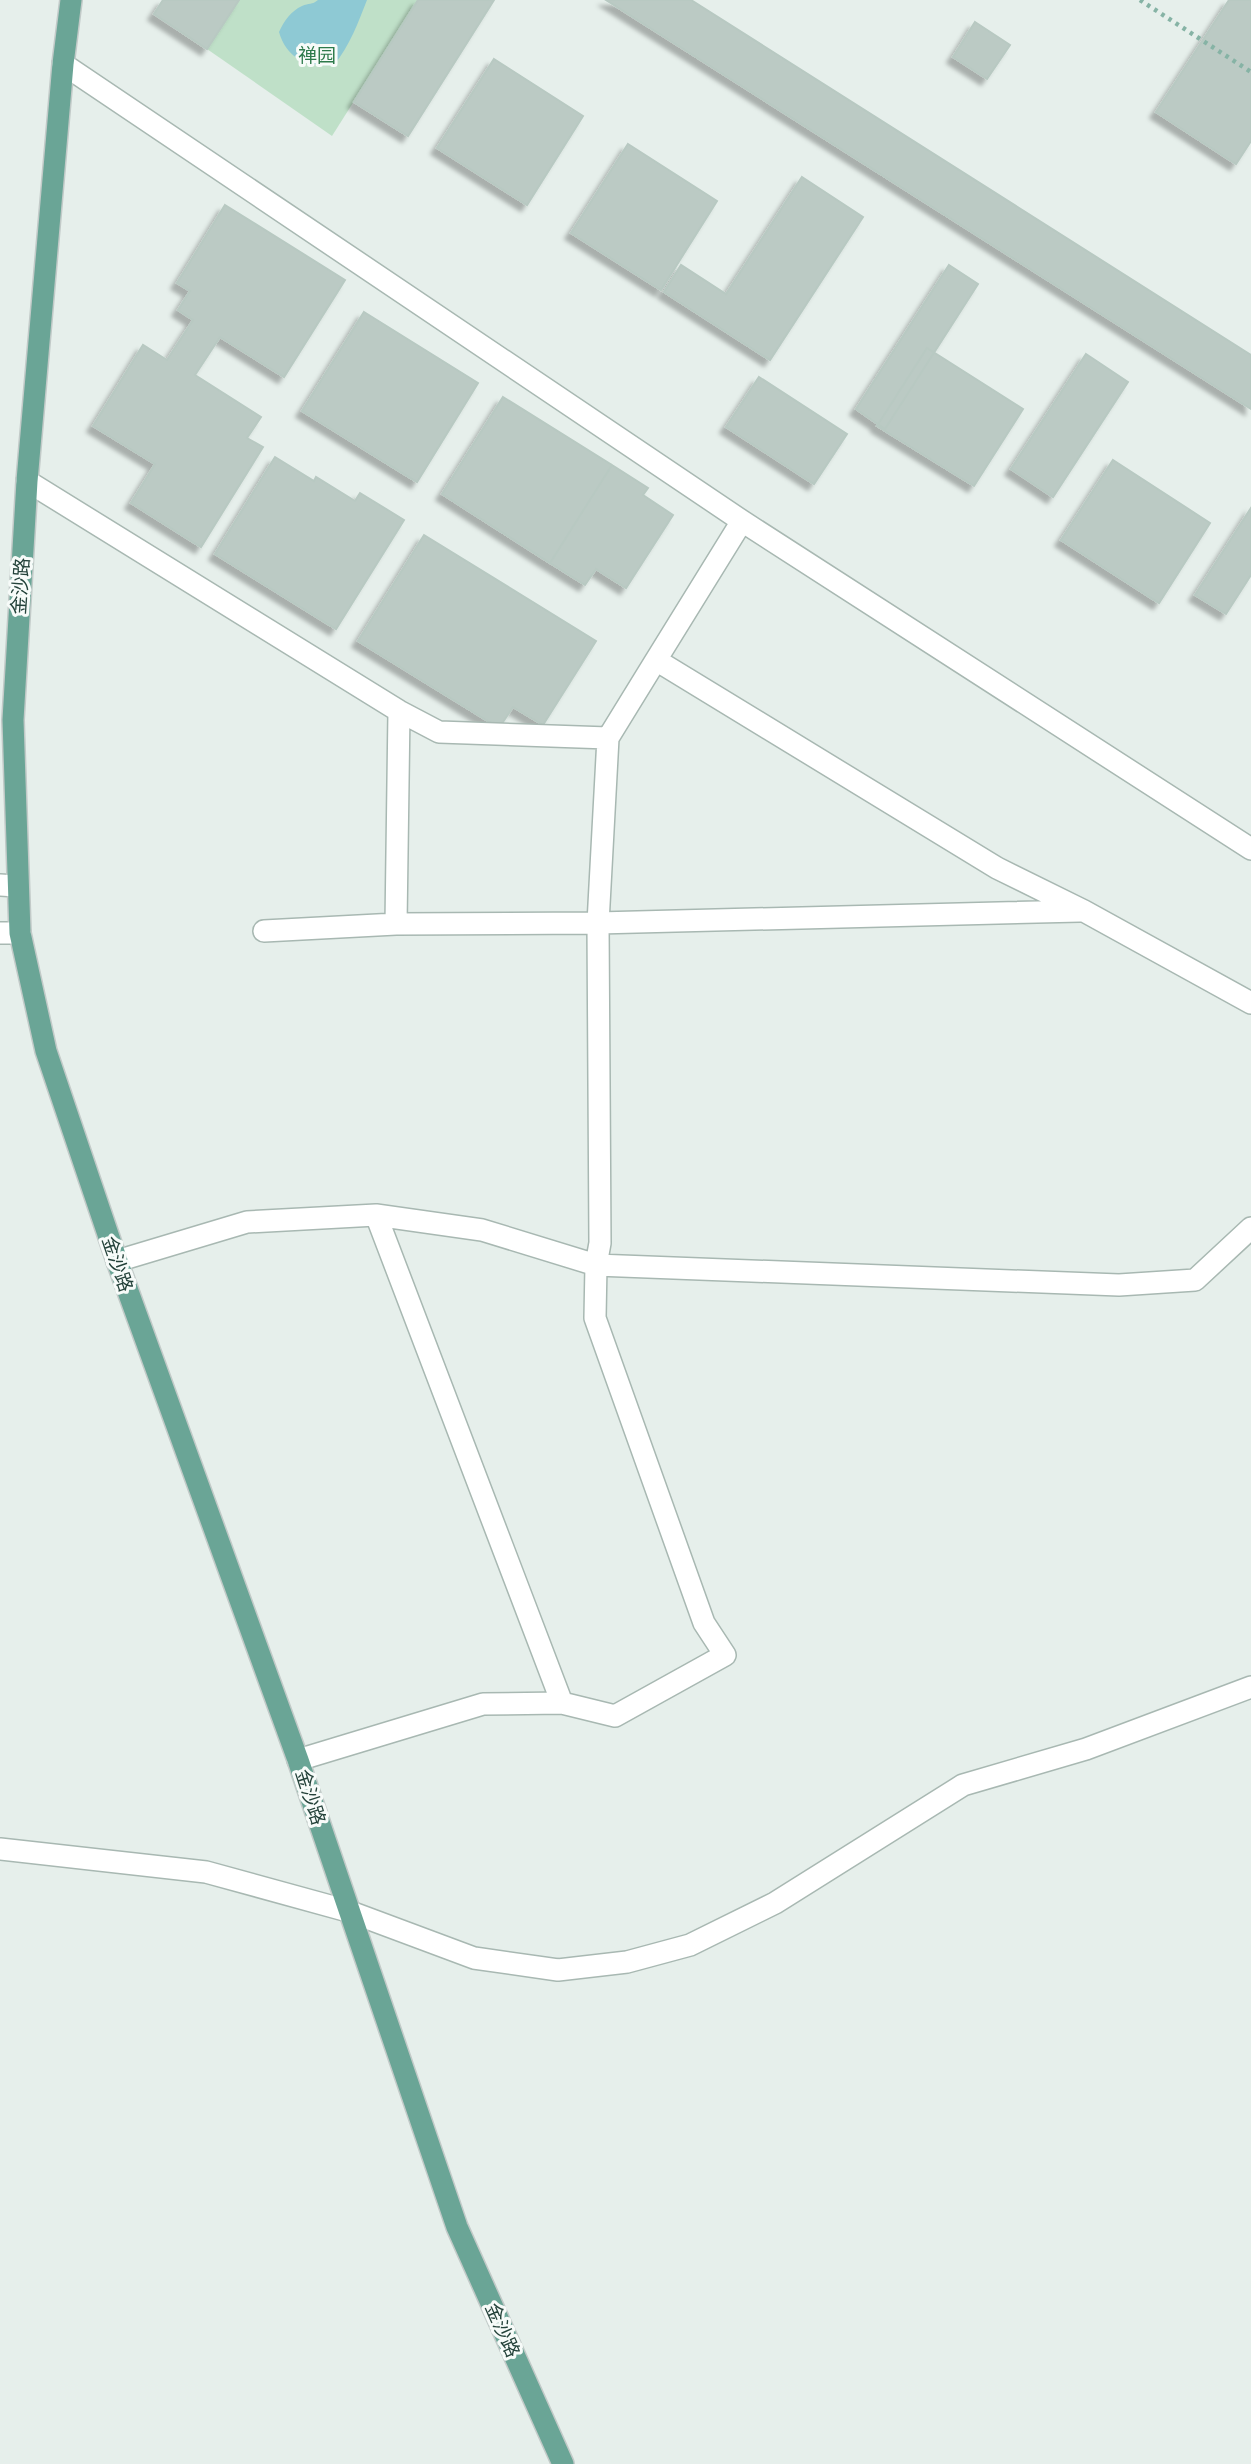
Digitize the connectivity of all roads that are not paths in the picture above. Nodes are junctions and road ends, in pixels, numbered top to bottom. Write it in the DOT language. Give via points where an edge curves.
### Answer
graph roads {
  1 [pos="71,0"];
  2 [pos="63,64"];
  3 [pos="27,481"];
  4 [pos="742,521"];
  5 [pos="656,660"];
  6 [pos="399,711"];
  7 [pos="608,738"];
  8 [pos="1251,849"];
  9 [pos="8,886"];
  10 [pos="1084,911"];
  11 [pos="598,923"];
  12 [pos="396,925"];
  13 [pos="264,931"];
  14 [pos="10,933"];
  15 [pos="1251,1003"];
  16 [pos="376,1216"];
  17 [pos="1251,1228"];
  18 [pos="117,1261"];
  19 [pos="596,1265"];
  20 [pos="1251,1687"];
  21 [pos="562,1703"];
  22 [pos="298,1760"];
  23 [pos="0,1849"];
  24 [pos="348,1911"];
  25 [pos="564,2464"];
  1 -- 2 [label="main road, 金沙路"];
  2 -- 3 [label="main road, 金沙路"];
  2 -- 4 [label="street"];
  3 -- 6 [label="street"];
  3 -- 9 [label="main road, 金沙路"];
  4 -- 5 [label="street"];
  4 -- 8 [label="street"];
  5 -- 7 [label="street"];
  5 -- 10 [label="street" via="997,868"];
  6 -- 7 [label="street" via="439,732"];
  6 -- 12 [label="street"];
  7 -- 11 [label="street"];
  9 -- 14 [label="main road, 金沙路"];
  10 -- 11 [label="street"];
  10 -- 15 [label="street"];
  11 -- 12 [label="street"];
  11 -- 19 [label="street" via="600,1243"];
  12 -- 13 [label="street"];
  14 -- 18 [label="main road, 金沙路"];
  16 -- 18 [label="street" via="247,1222"];
  16 -- 19 [label="street" via="482,1230"];
  16 -- 21 [label="street"];
  17 -- 19 [label="street" via="1195,1280 1132,1284"];
  18 -- 22 [label="main road, 金沙路"];
  19 -- 21 [label="street" via="595,1318 704,1623 725,1655 615,1716"];
  20 -- 24 [label="street" via="1086,1749 963,1785 775,1903 690,1945 627,1962 558,1970 474,1958"];
  21 -- 22 [label="street" via="483,1704"];
  22 -- 24 [label="main road, 金沙路"];
  23 -- 24 [label="street" via="205,1871"];
  24 -- 25 [label="main road, 金沙路" via="457,2227"];
}
